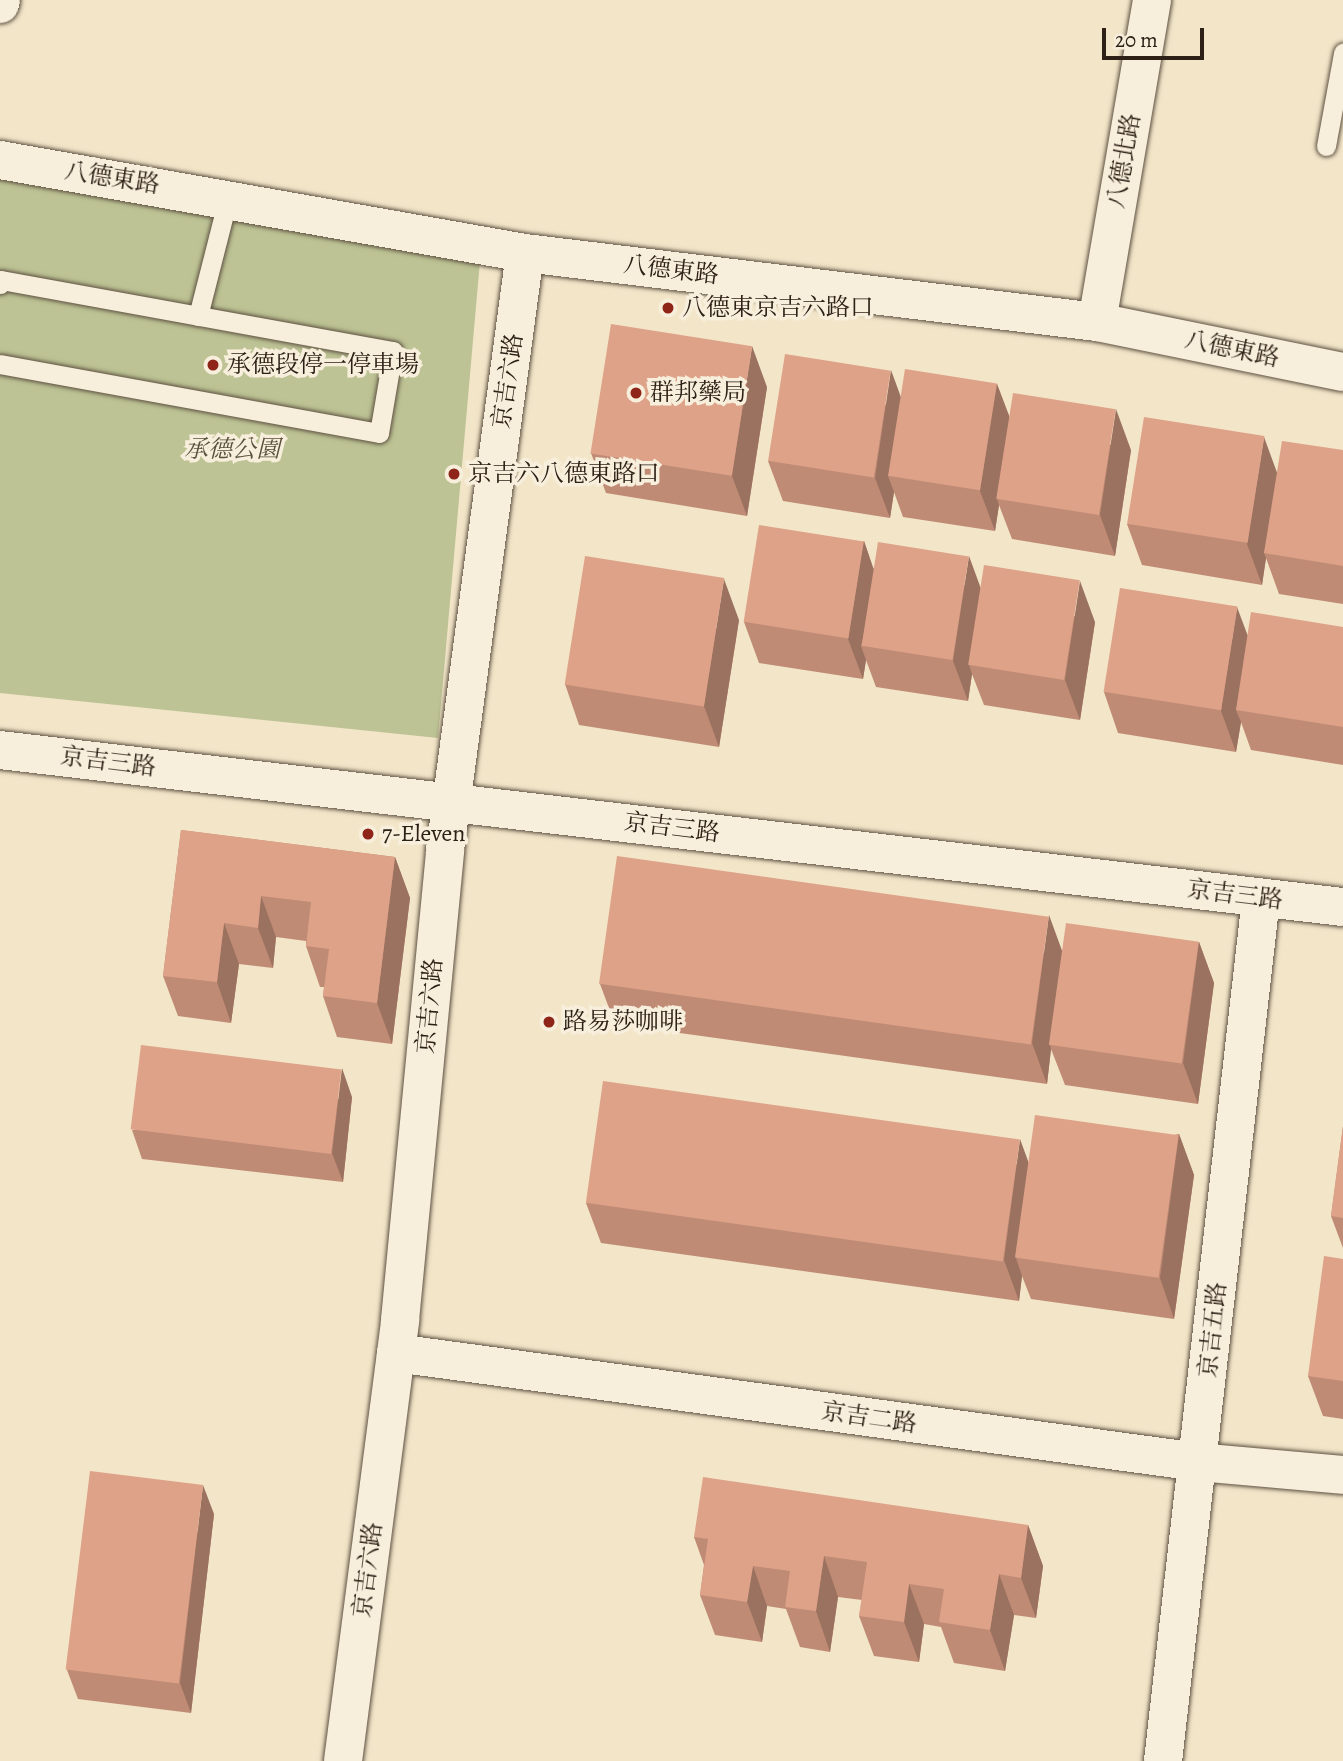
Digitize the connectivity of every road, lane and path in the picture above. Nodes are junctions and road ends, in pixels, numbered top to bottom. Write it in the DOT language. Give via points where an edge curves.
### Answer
graph roads {
  1 [pos="1152,0"];
  2 [pos="1343,53"];
  3 [pos="1326,146"];
  4 [pos="0,160"];
  5 [pos="228,198"];
  6 [pos="525,253"];
  7 [pos="0,284"];
  8 [pos="198,316"];
  9 [pos="1097,322"];
  10 [pos="0,364"];
  11 [pos="1343,372"];
  12 [pos="0,750"];
  13 [pos="453,802"];
  14 [pos="1261,898"];
  15 [pos="1343,907"];
  16 [pos="396,1353"];
  17 [pos="1199,1462"];
  18 [pos="1343,1475"];
  19 [pos="343,1761"];
  20 [pos="1163,1761"];
  1 -- 9 [label="street, 八德北路"];
  2 -- 3 [label="lane"];
  4 -- 5 [label="street, 八德東路"];
  5 -- 6 [label="street, 八德東路"];
  5 -- 8 [label="lane"];
  6 -- 9 [label="street, 八德東路"];
  6 -- 13 [label="street, 京吉六路"];
  7 -- 8 [label="lane" via="1,280"];
  8 -- 10 [label="lane" via="393,351 379,433"];
  9 -- 11 [label="street, 八德東路"];
  12 -- 13 [label="street, 京吉三路"];
  13 -- 14 [label="street, 京吉三路"];
  13 -- 16 [label="street, 京吉六路"];
  14 -- 15 [label="street, 京吉三路"];
  14 -- 17 [label="street, 京吉五路"];
  16 -- 17 [label="street, 京吉二路"];
  16 -- 19 [label="street, 京吉六路"];
  17 -- 18 [label="street, 京吉二路"];
  17 -- 20 [label="street, 京吉五路"];
}
